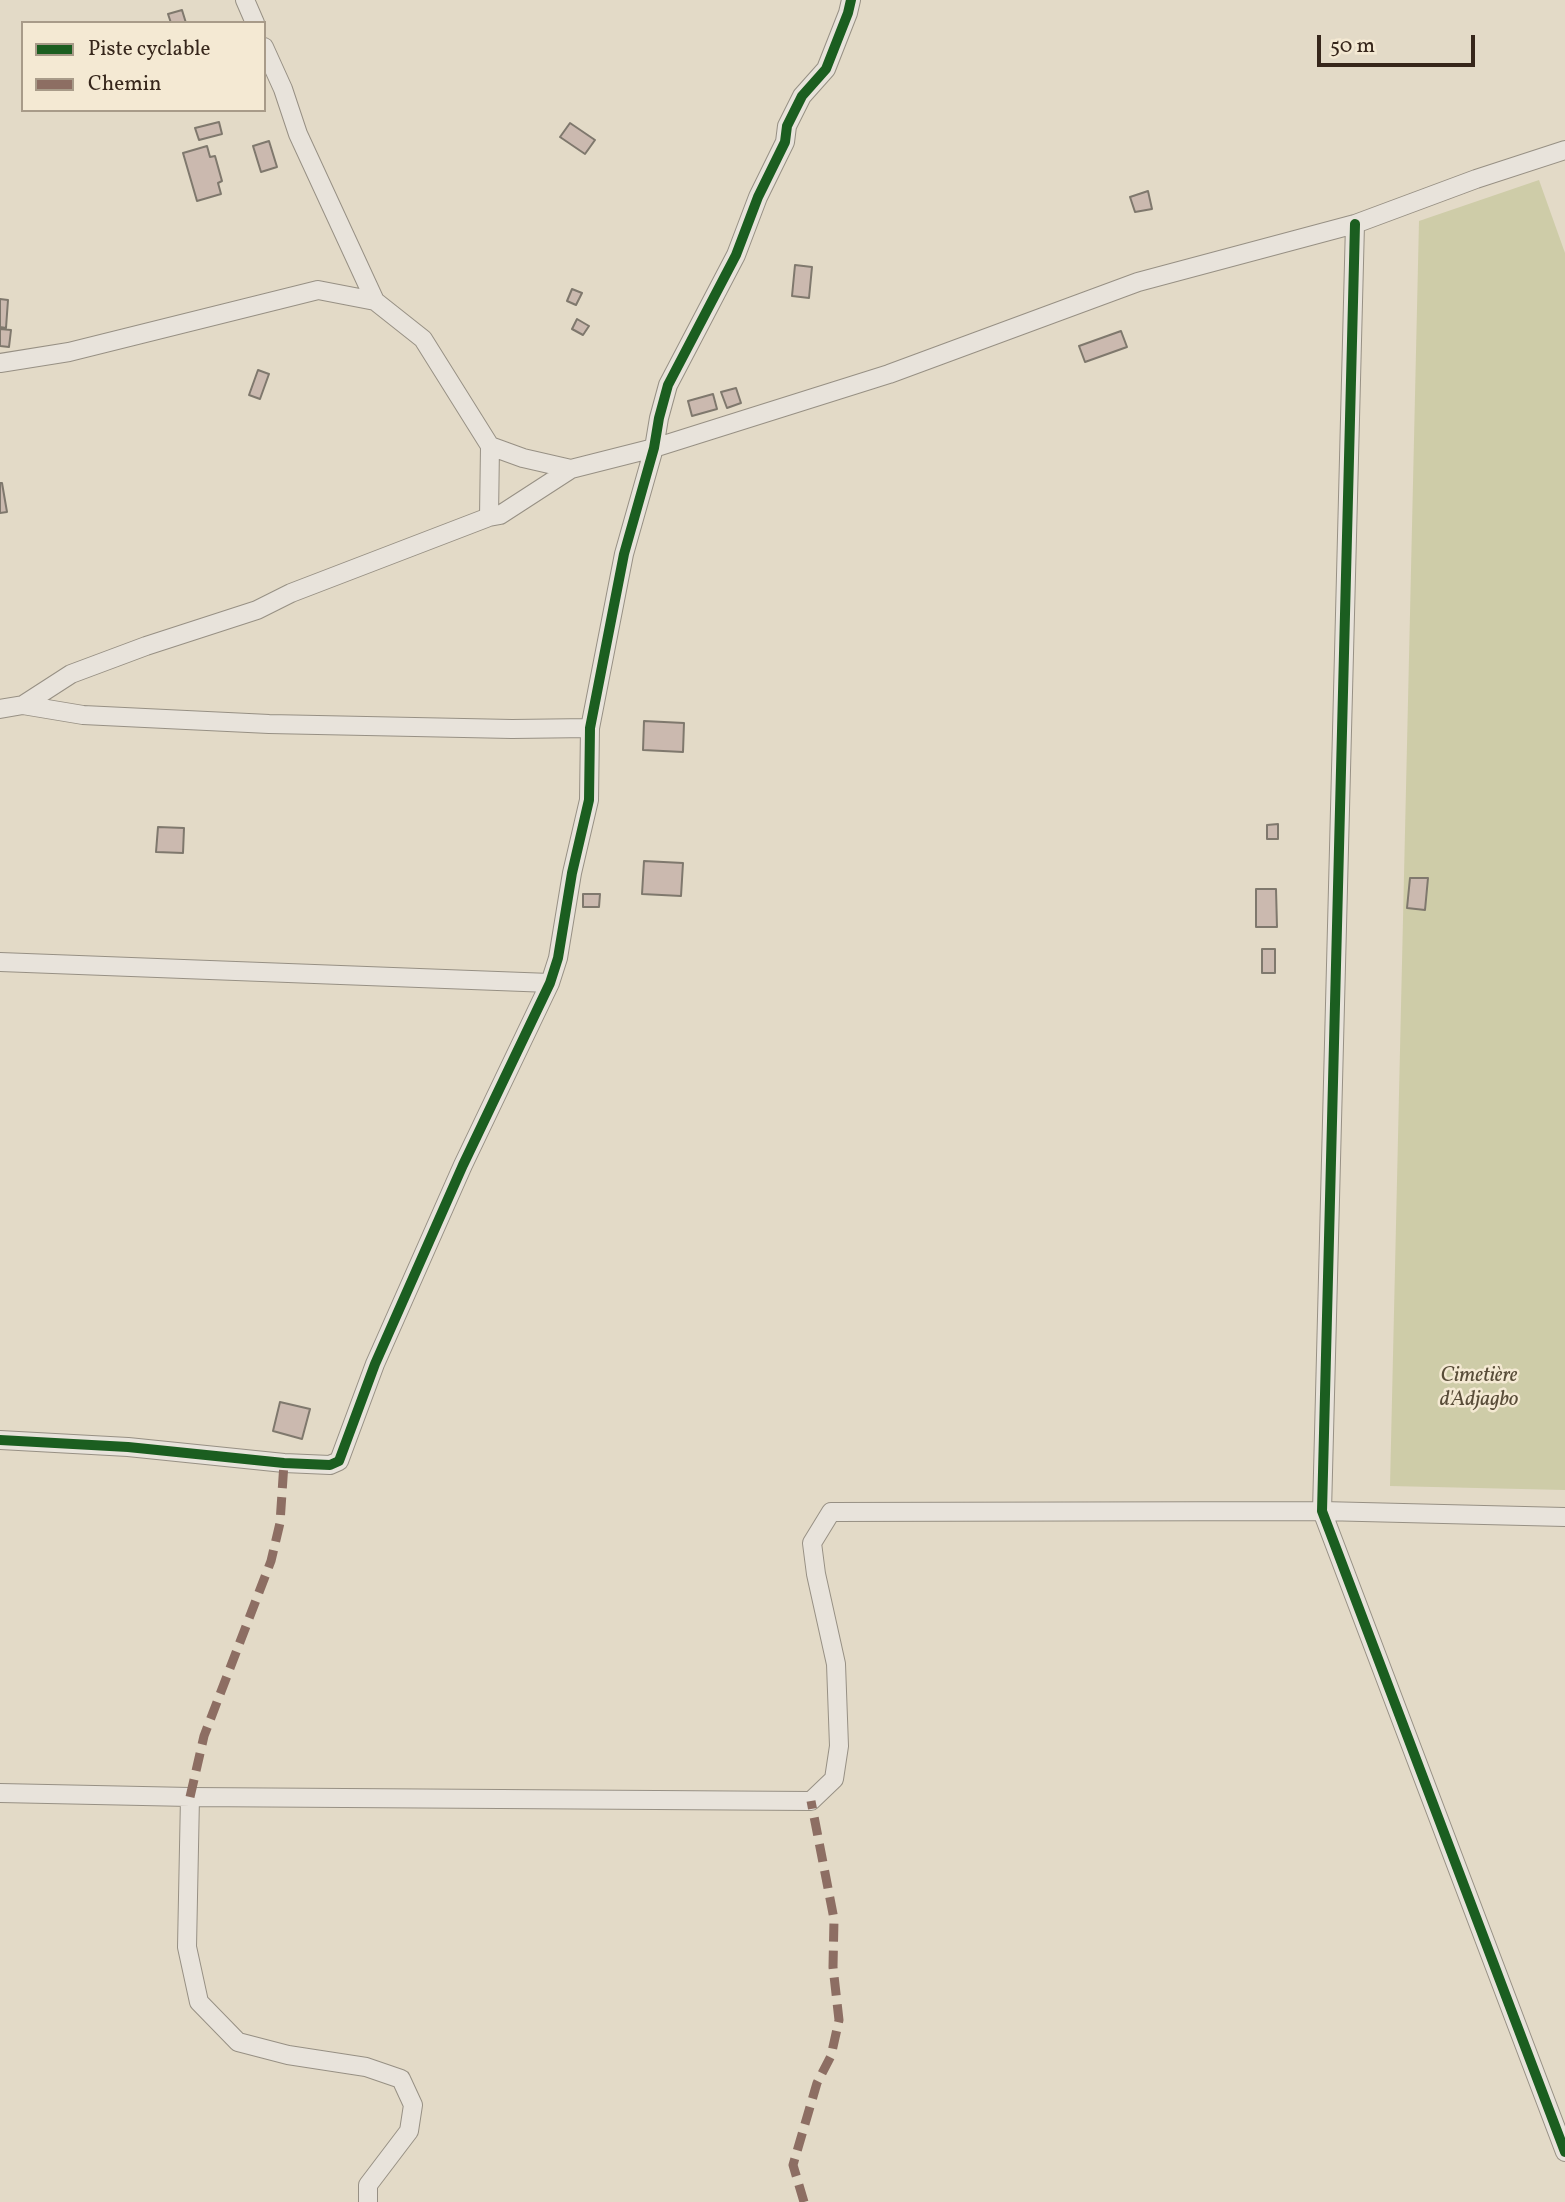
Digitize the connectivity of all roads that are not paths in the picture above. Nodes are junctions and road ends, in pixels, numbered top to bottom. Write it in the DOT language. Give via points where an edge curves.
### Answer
graph roads {
  1 [pos="245,0"];
  2 [pos="851,0"];
  3 [pos="254,21"];
  4 [pos="266,51"];
  5 [pos="1565,150"];
  6 [pos="1355,224"];
  7 [pos="375,301"];
  8 [pos="0,363"];
  9 [pos="490,446"];
  10 [pos="654,448"];
  11 [pos="571,469"];
  12 [pos="489,517"];
  13 [pos="23,705"];
  14 [pos="0,709"];
  15 [pos="590,728"];
  16 [pos="0,962"];
  17 [pos="550,983"];
  18 [pos="0,1440"];
  19 [pos="1322,1511"];
  20 [pos="1565,1517"];
  21 [pos="0,1793"];
  22 [pos="190,1797"];
  23 [pos="1565,2152"];
  24 [pos="368,2202"];
  1 -- 3 [label="street"];
  2 -- 10 [label="street" via="826,69 802,96 787,126 785,142 762,186 736,255 668,385"];
  4 -- 7 [label="street" via="298,134"];
  5 -- 6 [label="street"];
  6 -- 10 [label="street" via="1138,282 890,374"];
  6 -- 19 [label="street"];
  7 -- 8 [label="street" via="318,290 69,352"];
  7 -- 9 [label="street" via="423,339"];
  9 -- 11 [label="street"];
  9 -- 12 [label="street"];
  10 -- 11 [label="street"];
  10 -- 15 [label="street" via="624,554"];
  11 -- 12 [label="street" via="500,515"];
  12 -- 13 [label="street" via="257,610 71,674"];
  13 -- 14 [label="street"];
  13 -- 15 [label="street" via="83,715 269,724"];
  15 -- 17 [label="street" via="589,800"];
  16 -- 17 [label="street"];
  17 -- 18 [label="street" via="381,1352 339,1461 330,1465 284,1463"];
  19 -- 20 [label="street"];
  19 -- 22 [label="street" via="831,1512 812,1543 836,1664 839,1746 834,1779 811,1801"];
  19 -- 23 [label="street"];
  21 -- 22 [label="street"];
  22 -- 24 [label="street" via="187,1947 198,2002 238,2042 366,2067 401,2079 413,2105 409,2131 368,2185"];
}
